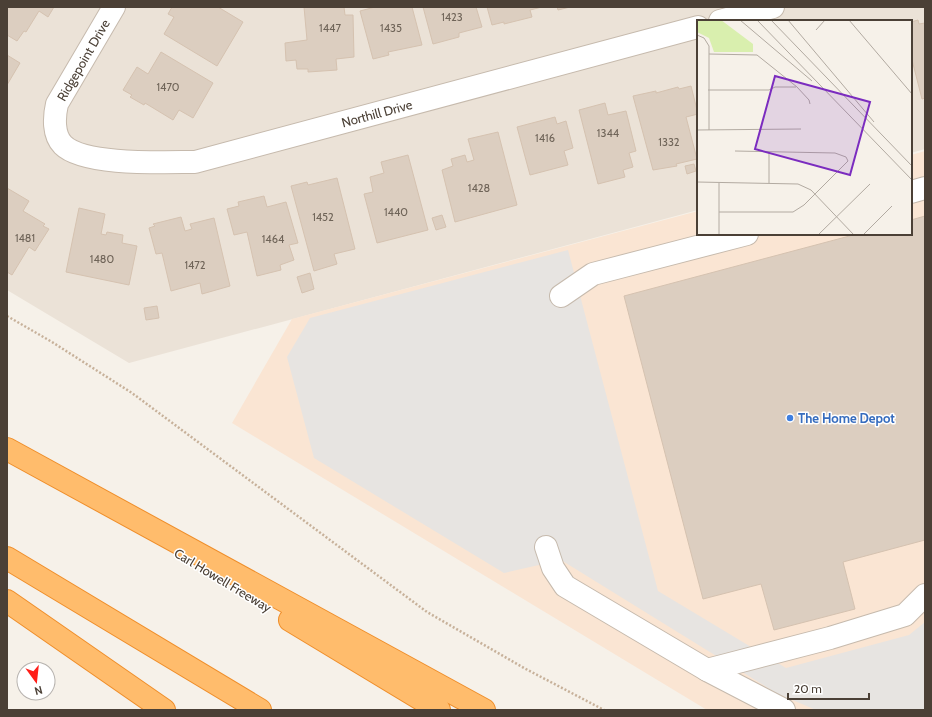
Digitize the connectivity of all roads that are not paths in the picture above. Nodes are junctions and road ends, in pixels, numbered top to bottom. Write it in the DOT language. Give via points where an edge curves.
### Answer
graph roads {
  1 [pos="114,7"];
  2 [pos="773,7"];
  3 [pos="724,20"];
  4 [pos="697,27"];
  5 [pos="58,138"];
  6 [pos="925,188"];
  7 [pos="912,192"];
  8 [pos="743,235"];
  9 [pos="561,296"];
  10 [pos="7,450"];
  11 [pos="546,547"];
  12 [pos="7,558"];
  13 [pos="925,595"];
  14 [pos="7,601"];
  15 [pos="707,670"];
  16 [pos="164,710"];
  17 [pos="260,710"];
  18 [pos="439,710"];
  19 [pos="484,710"];
  20 [pos="784,710"];
  1 -- 5 [label="street, Ridgepoint Drive" via="57,104 54,114"];
  2 -- 3 [label="street"];
  4 -- 5 [label="street, Northill Drive" via="195,162 129,161 85,156 63,146"];
  6 -- 7 [label="street"];
  8 -- 9 [label="street" via="593,274"];
  10 -- 18 [label="highway, Carl Howell Freeway"];
  10 -- 19 [label="highway"];
  11 -- 15 [label="street" via="553,568 565,586"];
  12 -- 17 [label="highway"];
  13 -- 15 [label="street" via="905,615 830,638"];
  14 -- 16 [label="highway"];
  15 -- 20 [label="street"];
}
